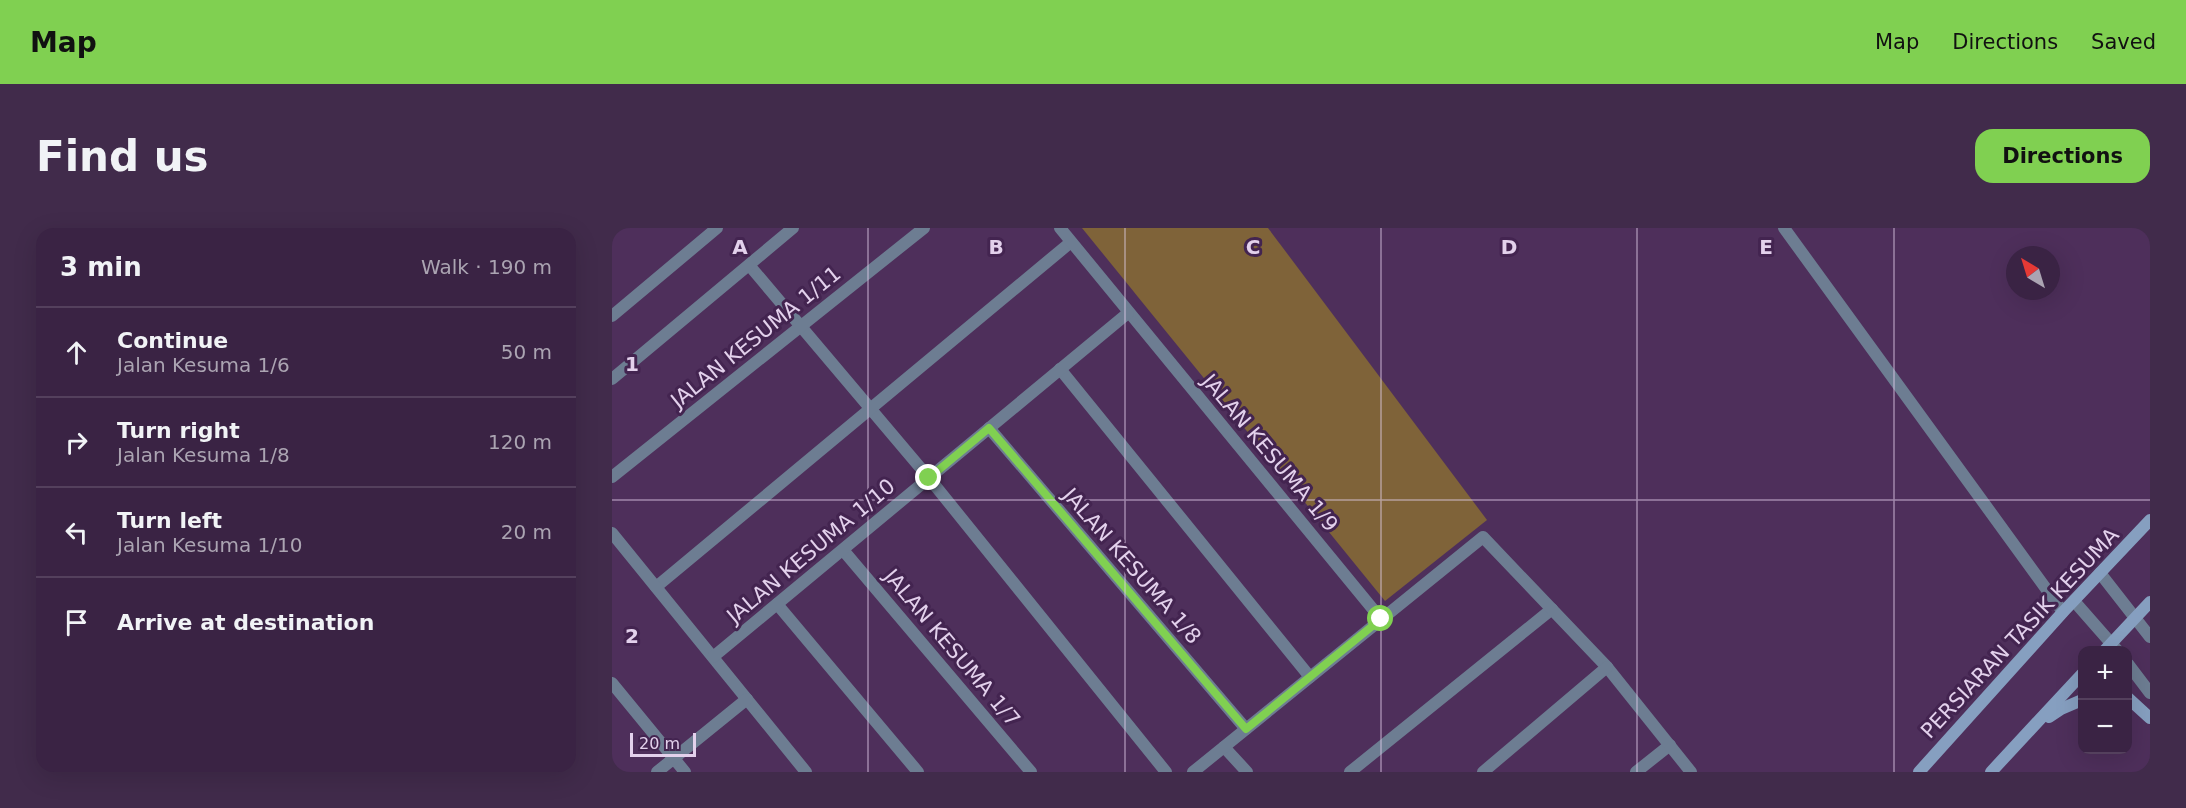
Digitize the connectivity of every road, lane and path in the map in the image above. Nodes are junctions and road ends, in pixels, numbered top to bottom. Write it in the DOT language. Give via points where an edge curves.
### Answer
graph roads {
  1 [pos="717,228"];
  2 [pos="793,228"];
  3 [pos="924,228"];
  4 [pos="1060,228"];
  5 [pos="1784,228"];
  6 [pos="1071,242"];
  7 [pos="749,265"];
  8 [pos="1128,313"];
  9 [pos="612,316"];
  10 [pos="800,327"];
  11 [pos="1060,369"];
  12 [pos="612,379"];
  13 [pos="871,408"];
  14 [pos="989,428"];
  15 [pos="612,477"];
  16 [pos="929,478"];
  17 [pos="2150,520"];
  18 [pos="612,533"];
  19 [pos="843,550"];
  20 [pos="2100,573"];
  21 [pos="656,587"];
  22 [pos="2074,601"];
  23 [pos="2150,602"];
  24 [pos="777,604"];
  25 [pos="1552,609"];
  26 [pos="2063,612"];
  27 [pos="2135,618"];
  28 [pos="1381,619"];
  29 [pos="2150,637"];
  30 [pos="2109,646"];
  31 [pos="2113,646"];
  32 [pos="713,657"];
  33 [pos="1607,667"];
  34 [pos="2132,670"];
  35 [pos="1310,677"];
  36 [pos="2078,678"];
  37 [pos="612,683"];
  38 [pos="2150,693"];
  39 [pos="747,699"];
  40 [pos="2129,700"];
  41 [pos="2078,702"];
  42 [pos="2150,718"];
  43 [pos="2032,728"];
  44 [pos="1246,729"];
  45 [pos="1670,745"];
  46 [pos="1224,747"];
  47 [pos="674,758"];
  48 [pos="657,772"];
  49 [pos="685,772"];
  50 [pos="806,772"];
  51 [pos="918,772"];
  52 [pos="1032,772"];
  53 [pos="1166,772"];
  54 [pos="1193,772"];
  55 [pos="1247,772"];
  56 [pos="1350,772"];
  57 [pos="1483,772"];
  58 [pos="1636,772"];
  59 [pos="1691,772"];
  60 [pos="1919,772"];
  61 [pos="1991,772"];
  1 -- 9 [label="street"];
  2 -- 7 [label="street"];
  3 -- 10 [label="street, JALAN KESUMA 1/11"];
  4 -- 6 [label="street, JALAN KESUMA 1/9"];
  5 -- 26 [label="street"];
  6 -- 8 [label="street, JALAN KESUMA 1/9"];
  6 -- 13 [label="street"];
  7 -- 10 [label="street"];
  7 -- 12 [label="street"];
  8 -- 11 [label="street, JALAN KESUMA 1/10"];
  8 -- 28 [label="street, JALAN KESUMA 1/9"];
  10 -- 13 [label="street"];
  10 -- 15 [label="street, JALAN KESUMA 1/11"];
  11 -- 14 [label="street, JALAN KESUMA 1/10"];
  11 -- 35 [label="street"];
  13 -- 16 [label="street"];
  13 -- 21 [label="street"];
  14 -- 16 [label="street, JALAN KESUMA 1/10"];
  14 -- 44 [label="street, JALAN KESUMA 1/8"];
  16 -- 19 [label="street, JALAN KESUMA 1/10"];
  16 -- 53 [label="street"];
  17 -- 20 [label="street, PERSIARAN TASIK KESUMA"];
  18 -- 21 [label="street"];
  19 -- 24 [label="street, JALAN KESUMA 1/10"];
  19 -- 52 [label="street, JALAN KESUMA 1/7"];
  20 -- 22 [label="street, PERSIARAN TASIK KESUMA"];
  20 -- 27 [label="street"];
  21 -- 32 [label="street"];
  22 -- 26 [label="street, PERSIARAN TASIK KESUMA"];
  22 -- 30 [label="street"];
  23 -- 27 [label="street"];
  24 -- 32 [label="street, JALAN KESUMA 1/10"];
  24 -- 51 [label="street"];
  25 -- 28 [label="street" via="1483,537"];
  25 -- 33 [label="street"];
  25 -- 56 [label="street"];
  26 -- 60 [label="street, PERSIARAN TASIK KESUMA"];
  27 -- 29 [label="street"];
  27 -- 31 [label="street"];
  28 -- 35 [label="street"];
  32 -- 39 [label="street"];
  33 -- 45 [label="street"];
  33 -- 57 [label="street"];
  34 -- 38 [label="street"];
  35 -- 44 [label="street"];
  36 -- 43 [label="street"];
  37 -- 47 [label="street"];
  39 -- 47 [label="street"];
  39 -- 50 [label="street"];
  40 -- 42 [label="street"];
  41 -- 43 [label="street"];
  43 -- 61 [label="street"];
  44 -- 46 [label="street"];
  45 -- 58 [label="street"];
  45 -- 59 [label="street"];
  46 -- 54 [label="street"];
  46 -- 55 [label="street"];
  47 -- 48 [label="street"];
  47 -- 49 [label="street"];
}
